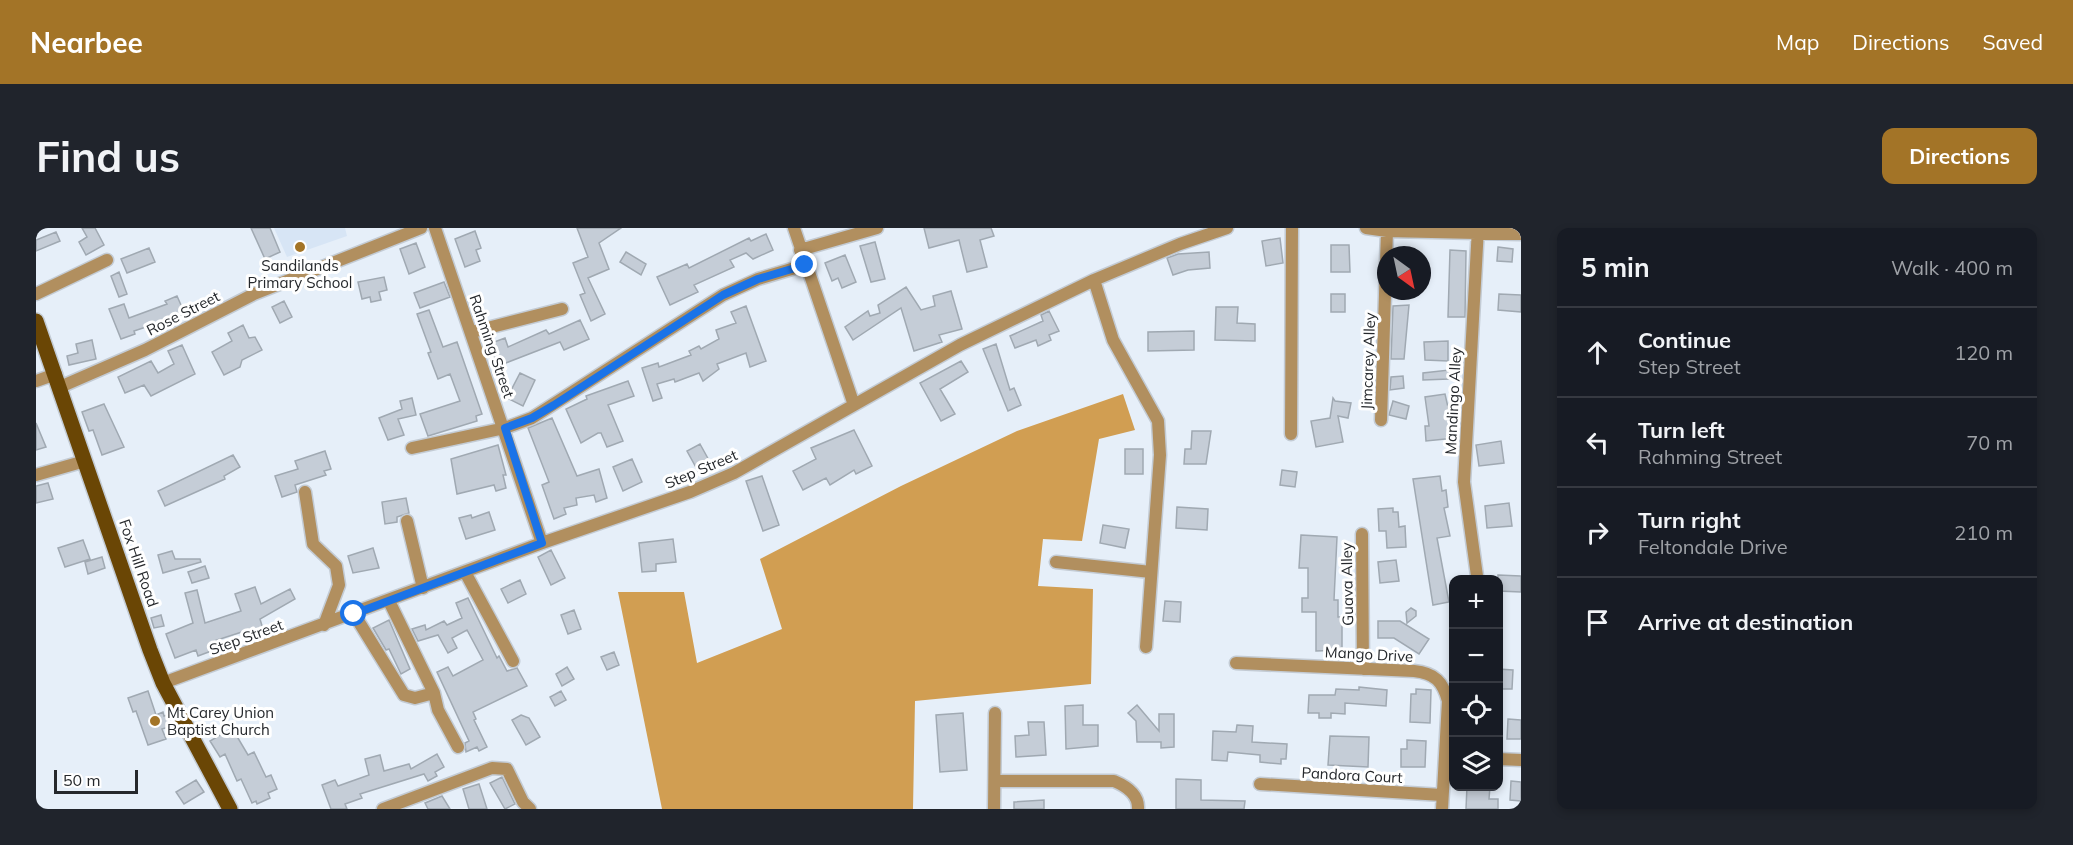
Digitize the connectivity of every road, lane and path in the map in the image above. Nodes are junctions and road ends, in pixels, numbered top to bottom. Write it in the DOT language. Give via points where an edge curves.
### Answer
graph roads {
  1 [pos="421,228"];
  2 [pos="435,228"];
  3 [pos="794,228"];
  4 [pos="877,228"];
  5 [pos="1227,228"];
  6 [pos="1292,228"];
  7 [pos="1366,228"];
  8 [pos="1478,230"];
  9 [pos="1387,231"];
  10 [pos="1521,234"];
  11 [pos="800,250"];
  12 [pos="107,260"];
  13 [pos="805,265"];
  14 [pos="1094,280"];
  15 [pos="36,294"];
  16 [pos="562,309"];
  17 [pos="36,321"];
  18 [pos="472,332"];
  19 [pos="58,380"];
  20 [pos="36,381"];
  21 [pos="854,405"];
  22 [pos="1381,420"];
  23 [pos="505,428"];
  24 [pos="1291,434"];
  25 [pos="412,448"];
  26 [pos="85,461"];
  27 [pos="36,475"];
  28 [pos="305,492"];
  29 [pos="407,520"];
  30 [pos="1362,534"];
  31 [pos="542,543"];
  32 [pos="1056,562"];
  33 [pos="465,572"];
  34 [pos="1151,572"];
  35 [pos="1477,575"];
  36 [pos="423,588"];
  37 [pos="389,601"];
  38 [pos="354,614"];
  39 [pos="324,625"];
  40 [pos="1146,647"];
  41 [pos="513,661"];
  42 [pos="1236,663"];
  43 [pos="1363,669"];
  44 [pos="164,683"];
  45 [pos="434,693"];
  46 [pos="995,713"];
  47 [pos="1449,737"];
  48 [pos="458,747"];
  49 [pos="1503,759"];
  50 [pos="1521,760"];
  51 [pos="1449,762"];
  52 [pos="994,782"];
  53 [pos="1260,784"];
  54 [pos="1442,795"];
  55 [pos="230,809"];
  56 [pos="383,809"];
  57 [pos="530,809"];
  58 [pos="994,809"];
  59 [pos="1138,809"];
  60 [pos="1442,809"];
  1 -- 19 [label="street, Rose Street" via="254,294 145,350"];
  2 -- 18 [label="street, Rahming Street"];
  3 -- 11 [label="street"];
  4 -- 11 [label="street"];
  5 -- 14 [label="street, Step Street"];
  6 -- 24 [label="street"];
  7 -- 9 [label="street"];
  8 -- 9 [label="street"];
  8 -- 10 [label="street"];
  8 -- 35 [label="street, Mandingo Alley" via="1464,482"];
  9 -- 22 [label="street, Jimcarey Alley"];
  11 -- 13 [label="street"];
  12 -- 15 [label="street"];
  13 -- 21 [label="street"];
  13 -- 23 [label="street" via="758,279 723,295 554,405"];
  14 -- 21 [label="street, Step Street" via="960,345"];
  14 -- 34 [label="street" via="1113,340 1158,421 1160,455"];
  16 -- 18 [label="street"];
  17 -- 19 [label="main road, Fox Hill Road"];
  18 -- 23 [label="street, Rahming Street"];
  19 -- 20 [label="street, Rose Street"];
  19 -- 26 [label="main road, Fox Hill Road"];
  21 -- 31 [label="street, Step Street" via="734,473"];
  23 -- 25 [label="street"];
  23 -- 31 [label="street, Rahming Street"];
  26 -- 27 [label="street"];
  26 -- 44 [label="main road, Fox Hill Road"];
  28 -- 39 [label="street" via="313,544 336,566 339,585"];
  29 -- 36 [label="street"];
  30 -- 43 [label="street, Guava Alley"];
  31 -- 33 [label="street, Step Street"];
  32 -- 34 [label="street"];
  33 -- 36 [label="street, Step Street"];
  33 -- 41 [label="street"];
  34 -- 40 [label="street"];
  36 -- 37 [label="street, Step Street"];
  37 -- 38 [label="street, Step Street"];
  37 -- 45 [label="street"];
  38 -- 39 [label="street, Step Street"];
  38 -- 45 [label="street" via="404,694 415,698"];
  39 -- 44 [label="street, Step Street"];
  42 -- 43 [label="street, Mango Drive"];
  43 -- 47 [label="street, Mango Drive" via="1424,672 1440,681 1448,701"];
  44 -- 55 [label="main road, Fox Hill Road"];
  45 -- 48 [label="street" via="438,710"];
  46 -- 52 [label="street"];
  49 -- 50 [label="street"];
  51 -- 54 [label="street, Mango Drive"];
  52 -- 58 [label="street"];
  52 -- 59 [label="street" via="1114,781 1133,794"];
  53 -- 54 [label="street, Pandora Court"];
  54 -- 60 [label="street, Mango Drive"];
  56 -- 57 [label="street" via="492,768 507,769"];
}
